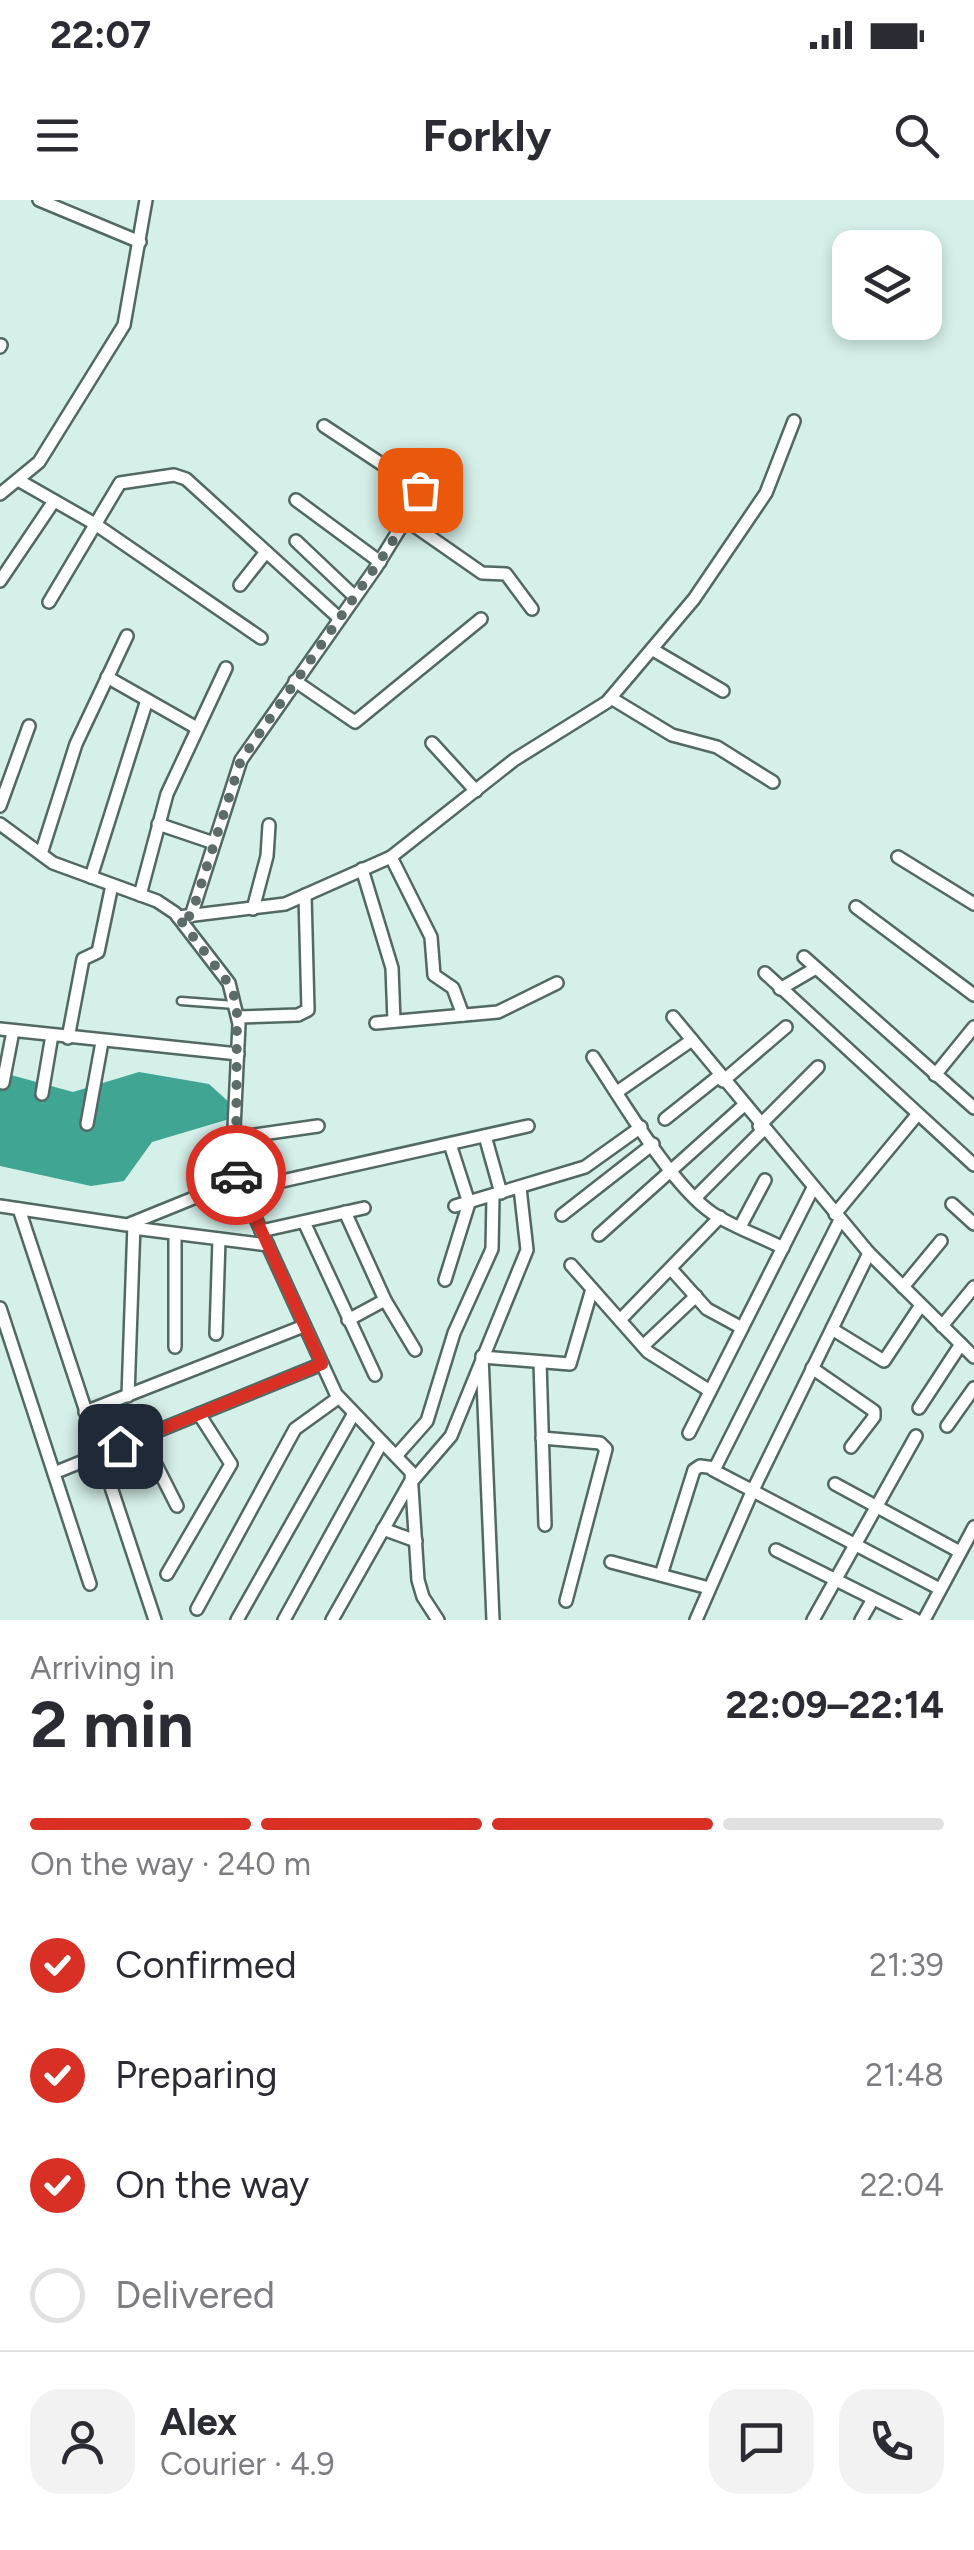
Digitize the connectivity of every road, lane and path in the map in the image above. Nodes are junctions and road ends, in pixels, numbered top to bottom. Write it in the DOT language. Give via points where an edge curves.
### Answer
graph roads {
  1 [pos="39,200"];
  2 [pos="146,200"];
  3 [pos="140,242"];
  4 [pos="794,421"];
  5 [pos="324,426"];
  6 [pos="18,480"];
  7 [pos="0,494"];
  8 [pos="54,500"];
  9 [pos="296,500"];
  10 [pos="406,520"];
  11 [pos="94,524"];
  12 [pos="296,542"];
  13 [pos="266,552"];
  14 [pos="380,562"];
  15 [pos="0,580"];
  16 [pos="240,585"];
  17 [pos="354,596"];
  18 [pos="49,602"];
  19 [pos="532,609"];
  20 [pos="339,618"];
  21 [pos="481,619"];
  22 [pos="127,636"];
  23 [pos="261,638"];
  24 [pos="654,651"];
  25 [pos="226,668"];
  26 [pos="107,677"];
  27 [pos="296,681"];
  28 [pos="723,691"];
  29 [pos="611,698"];
  30 [pos="147,700"];
  31 [pos="29,726"];
  32 [pos="194,727"];
  33 [pos="432,743"];
  34 [pos="773,782"];
  35 [pos="476,791"];
  36 [pos="0,806"];
  37 [pos="0,824"];
  38 [pos="158,824"];
  39 [pos="269,825"];
  40 [pos="214,843"];
  41 [pos="41,854"];
  42 [pos="390,857"];
  43 [pos="898,857"];
  44 [pos="362,870"];
  45 [pos="91,877"];
  46 [pos="112,885"];
  47 [pos="140,895"];
  48 [pos="305,895"];
  49 [pos="974,904"];
  50 [pos="856,907"];
  51 [pos="253,909"];
  52 [pos="185,916"];
  53 [pos="804,957"];
  54 [pos="816,968"];
  55 [pos="765,973"];
  56 [pos="557,983"];
  57 [pos="780,988"];
  58 [pos="974,995"];
  59 [pos="181,1001"];
  60 [pos="238,1011"];
  61 [pos="463,1015"];
  62 [pos="673,1017"];
  63 [pos="394,1021"];
  64 [pos="376,1023"];
  65 [pos="786,1026"];
  66 [pos="6,1030"];
  67 [pos="972,1033"];
  68 [pos="52,1036"];
  69 [pos="68,1038"];
  70 [pos="692,1040"];
  71 [pos="102,1042"];
  72 [pos="238,1054"];
  73 [pos="593,1057"];
  74 [pos="818,1067"];
  75 [pos="936,1075"];
  76 [pos="722,1078"];
  77 [pos="3,1083"];
  78 [pos="618,1092"];
  79 [pos="42,1094"];
  80 [pos="743,1106"];
  81 [pos="974,1108"];
  82 [pos="917,1115"];
  83 [pos="664,1118"];
  84 [pos="88,1124"];
  85 [pos="318,1126"];
  86 [pos="528,1126"];
  87 [pos="642,1127"];
  88 [pos="761,1128"];
  89 [pos="485,1136"];
  90 [pos="234,1138"];
  91 [pos="450,1144"];
  92 [pos="653,1144"];
  93 [pos="974,1165"];
  94 [pos="672,1169"];
  95 [pos="765,1180"];
  96 [pos="240,1185"];
  97 [pos="520,1188"];
  98 [pos="812,1188"];
  99 [pos="497,1195"];
  100 [pos="696,1197"];
  101 [pos="469,1203"];
  102 [pos="952,1204"];
  103 [pos="0,1206"];
  104 [pos="455,1206"];
  105 [pos="364,1208"];
  106 [pos="19,1209"];
  107 [pos="345,1212"];
  108 [pos="562,1215"];
  109 [pos="720,1217"];
  110 [pos="837,1217"];
  111 [pos="304,1222"];
  112 [pos="974,1224"];
  113 [pos="134,1226"];
  114 [pos="740,1227"];
  115 [pos="261,1231"];
  116 [pos="176,1234"];
  117 [pos="599,1235"];
  118 [pos="219,1239"];
  119 [pos="942,1241"];
  120 [pos="268,1245"];
  121 [pos="783,1248"];
  122 [pos="868,1253"];
  123 [pos="571,1265"];
  124 [pos="671,1269"];
  125 [pos="445,1280"];
  126 [pos="903,1287"];
  127 [pos="974,1287"];
  128 [pos="592,1289"];
  129 [pos="696,1296"];
  130 [pos="384,1300"];
  131 [pos="921,1304"];
  132 [pos="0,1308"];
  133 [pos="348,1320"];
  134 [pos="620,1320"];
  135 [pos="304,1326"];
  136 [pos="942,1326"];
  137 [pos="742,1328"];
  138 [pos="832,1329"];
  139 [pos="216,1334"];
  140 [pos="961,1344"];
  141 [pos="643,1346"];
  142 [pos="175,1348"];
  143 [pos="414,1350"];
  144 [pos="482,1354"];
  145 [pos="974,1357"];
  146 [pos="540,1362"];
  147 [pos="322,1364"];
  148 [pos="812,1368"];
  149 [pos="375,1374"];
  150 [pos="974,1388"];
  151 [pos="710,1390"];
  152 [pos="128,1396"];
  153 [pos="338,1398"];
  154 [pos="920,1408"];
  155 [pos="85,1412"];
  156 [pos="199,1414"];
  157 [pos="353,1415"];
  158 [pos="947,1426"];
  159 [pos="688,1433"];
  160 [pos="916,1436"];
  161 [pos="142,1438"];
  162 [pos="542,1438"];
  163 [pos="382,1442"];
  164 [pos="851,1447"];
  165 [pos="99,1455"];
  166 [pos="396,1456"];
  167 [pos="713,1470"];
  168 [pos="54,1473"];
  169 [pos="413,1478"];
  170 [pos="835,1484"];
  171 [pos="752,1492"];
  172 [pos="177,1506"];
  173 [pos="875,1506"];
  174 [pos="544,1526"];
  175 [pos="974,1527"];
  176 [pos="383,1529"];
  177 [pos="416,1541"];
  178 [pos="854,1543"];
  179 [pos="776,1550"];
  180 [pos="960,1552"];
  181 [pos="611,1562"];
  182 [pos="167,1574"];
  183 [pos="661,1575"];
  184 [pos="834,1580"];
  185 [pos="90,1584"];
  186 [pos="709,1588"];
  187 [pos="938,1588"];
  188 [pos="873,1599"];
  189 [pos="566,1601"];
  190 [pos="196,1610"];
  191 [pos="156,1620"];
  192 [pos="237,1620"];
  193 [pos="284,1620"];
  194 [pos="332,1620"];
  195 [pos="438,1620"];
  196 [pos="493,1620"];
  197 [pos="696,1620"];
  198 [pos="813,1620"];
  199 [pos="861,1620"];
  200 [pos="916,1620"];
  201 [pos="924,1620"];
  1 -- 3 [label="street"];
  2 -- 3 [label="street"];
  3 -- 6 [label="street" via="124,324 38,462"];
  4 -- 24 [label="street" via="766,493"];
  5 -- 10 [label="street" via="420,490"];
  6 -- 7 [label="street"];
  6 -- 8 [label="street"];
  8 -- 11 [label="street"];
  8 -- 15 [label="street"];
  9 -- 14 [label="street"];
  10 -- 14 [label="street"];
  10 -- 19 [label="street" via="482,573 504,573"];
  11 -- 13 [label="street" via="123,481 180,476"];
  11 -- 18 [label="street"];
  11 -- 23 [label="street"];
  12 -- 17 [label="street"];
  13 -- 16 [label="street"];
  13 -- 20 [label="street"];
  14 -- 17 [label="street"];
  17 -- 20 [label="street"];
  20 -- 27 [label="street"];
  21 -- 27 [label="street" via="355,722"];
  22 -- 26 [label="street"];
  24 -- 28 [label="street"];
  24 -- 29 [label="street"];
  25 -- 32 [label="street"];
  26 -- 30 [label="street"];
  26 -- 41 [label="street" via="76,744"];
  27 -- 40 [label="street" via="241,760"];
  29 -- 34 [label="street"];
  29 -- 35 [label="street"];
  30 -- 32 [label="street"];
  30 -- 45 [label="street"];
  31 -- 36 [label="street"];
  32 -- 38 [label="street"];
  33 -- 35 [label="street"];
  35 -- 42 [label="street"];
  37 -- 41 [label="street"];
  38 -- 40 [label="street"];
  38 -- 47 [label="street"];
  39 -- 51 [label="street"];
  40 -- 52 [label="street"];
  41 -- 45 [label="street"];
  42 -- 44 [label="street"];
  42 -- 61 [label="street" via="431,937 434,975 453,988"];
  43 -- 49 [label="street"];
  44 -- 48 [label="street"];
  44 -- 63 [label="street" via="392,968"];
  45 -- 46 [label="street"];
  46 -- 47 [label="street"];
  46 -- 69 [label="street" via="98,952 83,960"];
  47 -- 52 [label="street"];
  48 -- 51 [label="street"];
  48 -- 60 [label="street" via="308,1010"];
  50 -- 58 [label="street"];
  51 -- 52 [label="street"];
  52 -- 60 [label="street" via="229,984"];
  53 -- 54 [label="street"];
  54 -- 57 [label="street"];
  54 -- 75 [label="street"];
  55 -- 57 [label="street"];
  56 -- 61 [label="street" via="498,1012"];
  57 -- 82 [label="street"];
  59 -- 60 [label="lane"];
  60 -- 72 [label="street"];
  61 -- 63 [label="street"];
  62 -- 70 [label="street"];
  63 -- 64 [label="street"];
  65 -- 76 [label="street"];
  66 -- 68 [label="street"];
  66 -- 77 [label="street"];
  67 -- 75 [label="street"];
  68 -- 69 [label="street"];
  68 -- 79 [label="street"];
  69 -- 71 [label="street"];
  70 -- 76 [label="street"];
  70 -- 78 [label="street"];
  71 -- 72 [label="street"];
  71 -- 84 [label="street"];
  72 -- 90 [label="street"];
  73 -- 78 [label="street"];
  74 -- 88 [label="street"];
  75 -- 81 [label="street"];
  76 -- 80 [label="street"];
  76 -- 83 [label="street"];
  78 -- 87 [label="street"];
  80 -- 88 [label="street"];
  80 -- 94 [label="street"];
  82 -- 93 [label="street"];
  82 -- 110 [label="street"];
  85 -- 90 [label="street"];
  86 -- 89 [label="street"];
  87 -- 92 [label="street"];
  87 -- 97 [label="street" via="586,1167"];
  88 -- 98 [label="street"];
  88 -- 100 [label="street"];
  89 -- 91 [label="street"];
  89 -- 99 [label="street"];
  90 -- 96 [label="street"];
  91 -- 96 [label="street"];
  91 -- 101 [label="street"];
  92 -- 94 [label="street"];
  92 -- 108 [label="street"];
  94 -- 100 [label="street"];
  94 -- 117 [label="street"];
  95 -- 114 [label="street"];
  96 -- 113 [label="street"];
  96 -- 115 [label="street"];
  97 -- 99 [label="street"];
  97 -- 144 [label="street" via="529,1241"];
  98 -- 110 [label="street"];
  98 -- 121 [label="street"];
  99 -- 101 [label="street"];
  99 -- 166 [label="street" via="492,1249 452,1339 427,1421"];
  100 -- 109 [label="street"];
  101 -- 104 [label="street"];
  101 -- 125 [label="street"];
  102 -- 112 [label="street"];
  103 -- 106 [label="street"];
  105 -- 107 [label="street"];
  106 -- 113 [label="street"];
  106 -- 155 [label="street"];
  107 -- 111 [label="street"];
  107 -- 130 [label="street"];
  109 -- 114 [label="street"];
  109 -- 124 [label="street"];
  110 -- 122 [label="street"];
  110 -- 167 [label="street"];
  111 -- 115 [label="street"];
  111 -- 133 [label="street"];
  113 -- 116 [label="street"];
  113 -- 152 [label="street"];
  114 -- 121 [label="street"];
  115 -- 120 [label="street"];
  116 -- 118 [label="street"];
  116 -- 142 [label="street"];
  118 -- 120 [label="street"];
  118 -- 139 [label="street"];
  119 -- 126 [label="street"];
  120 -- 135 [label="street"];
  121 -- 137 [label="street"];
  122 -- 126 [label="street"];
  122 -- 138 [label="street"];
  123 -- 128 [label="street"];
  124 -- 129 [label="street"];
  124 -- 134 [label="street"];
  126 -- 131 [label="street"];
  127 -- 136 [label="street"];
  128 -- 134 [label="street"];
  128 -- 146 [label="street" via="572,1361"];
  129 -- 137 [label="street"];
  129 -- 141 [label="street"];
  130 -- 133 [label="street"];
  130 -- 143 [label="street"];
  131 -- 136 [label="street"];
  131 -- 138 [label="street" via="884,1361"];
  132 -- 168 [label="street"];
  133 -- 149 [label="street"];
  134 -- 141 [label="street"];
  135 -- 147 [label="street"];
  135 -- 152 [label="street"];
  136 -- 140 [label="street"];
  137 -- 151 [label="street"];
  138 -- 148 [label="street"];
  140 -- 145 [label="street"];
  140 -- 154 [label="street"];
  141 -- 151 [label="street"];
  144 -- 146 [label="street"];
  144 -- 169 [label="street" via="451,1436"];
  144 -- 196 [label="street"];
  146 -- 162 [label="street"];
  147 -- 153 [label="street"];
  147 -- 156 [label="street"];
  148 -- 164 [label="street" via="874,1410"];
  148 -- 171 [label="street"];
  150 -- 158 [label="street"];
  151 -- 159 [label="street"];
  152 -- 155 [label="street"];
  153 -- 157 [label="street"];
  153 -- 190 [label="street" via="296,1429"];
  155 -- 165 [label="street"];
  156 -- 161 [label="street"];
  156 -- 182 [label="street" via="230,1464"];
  157 -- 163 [label="street"];
  157 -- 192 [label="street"];
  160 -- 173 [label="street"];
  161 -- 165 [label="street"];
  161 -- 172 [label="street"];
  162 -- 174 [label="street"];
  162 -- 189 [label="street" via="600,1442 606,1448"];
  163 -- 166 [label="street"];
  163 -- 193 [label="street"];
  165 -- 168 [label="street"];
  165 -- 191 [label="street"];
  166 -- 169 [label="street"];
  167 -- 171 [label="street"];
  167 -- 183 [label="street" via="694,1470"];
  168 -- 185 [label="street"];
  169 -- 176 [label="street"];
  169 -- 177 [label="street"];
  170 -- 173 [label="street"];
  171 -- 178 [label="street"];
  171 -- 186 [label="street"];
  173 -- 178 [label="street"];
  173 -- 180 [label="street"];
  175 -- 180 [label="street"];
  176 -- 177 [label="street"];
  176 -- 194 [label="street"];
  177 -- 195 [label="street" via="423,1597"];
  178 -- 184 [label="street"];
  178 -- 187 [label="street"];
  179 -- 184 [label="street"];
  180 -- 187 [label="street"];
  181 -- 183 [label="street"];
  183 -- 186 [label="street"];
  184 -- 188 [label="street"];
  184 -- 198 [label="street"];
  186 -- 197 [label="street"];
  187 -- 201 [label="street"];
  188 -- 199 [label="street"];
  188 -- 200 [label="street"];
}
